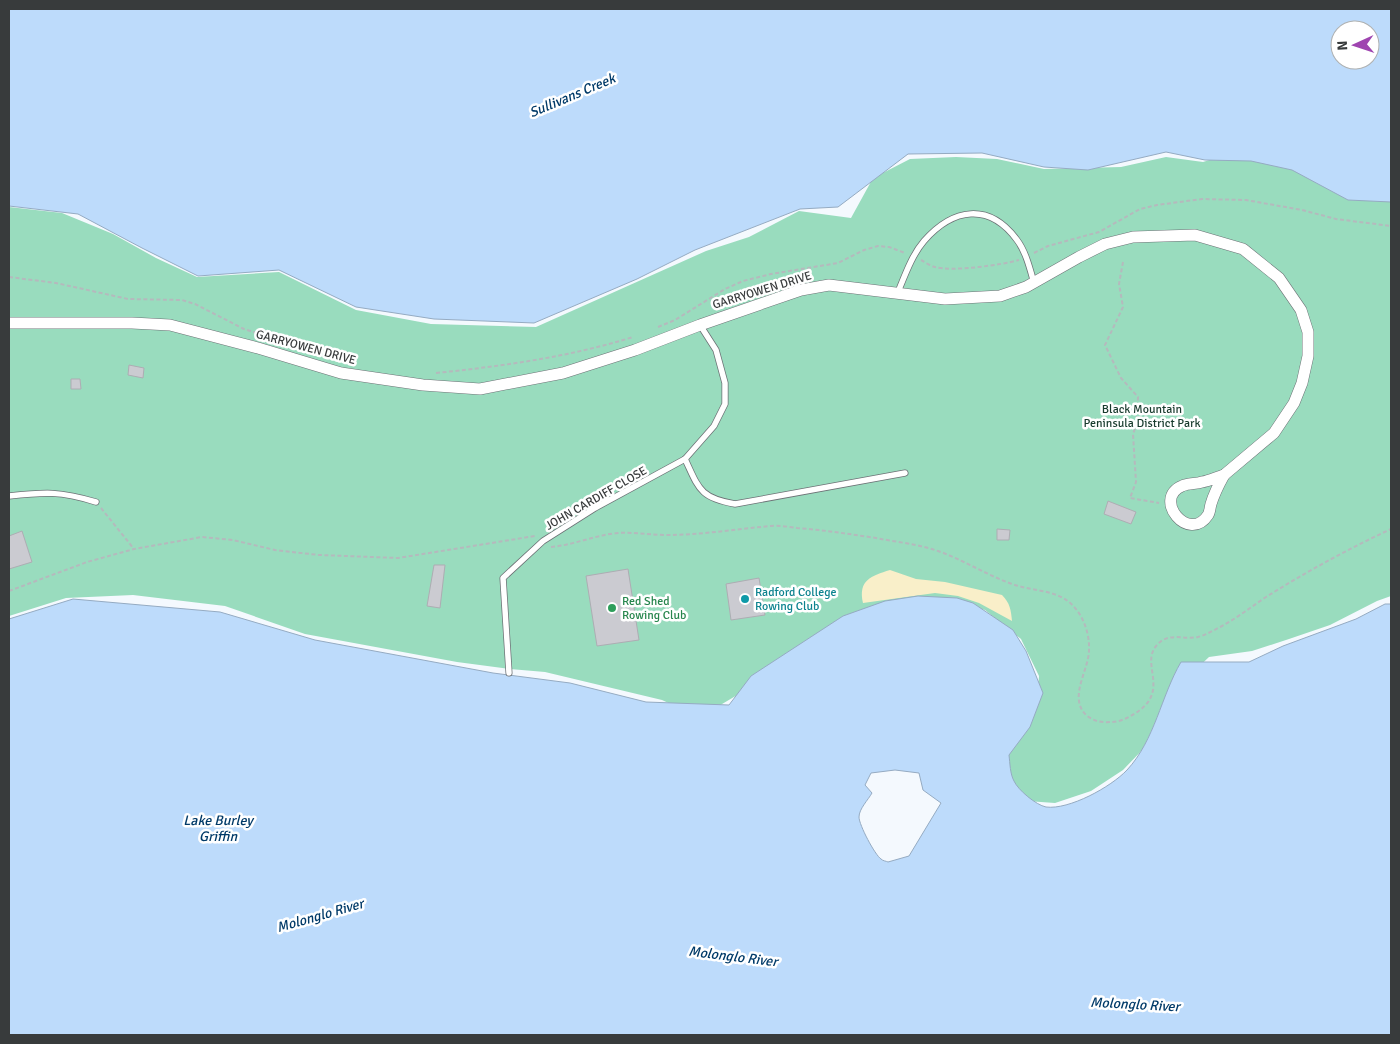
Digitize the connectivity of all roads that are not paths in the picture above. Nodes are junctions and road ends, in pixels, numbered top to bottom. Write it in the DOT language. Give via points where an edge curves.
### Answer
graph roads {
  1 [pos="1034,283"];
  2 [pos="898,292"];
  3 [pos="9,323"];
  4 [pos="700,325"];
  5 [pos="685,459"];
  6 [pos="905,473"];
  7 [pos="1224,475"];
  8 [pos="9,496"];
  9 [pos="96,502"];
  10 [pos="510,673"];
  1 -- 2 [label="street, GARRYOWEN DRIVE" via="1000,296 972,298 945,299"];
  1 -- 2 [label="lane" via="1018,241 1006,227 983,214 971,213 939,226 923,242"];
  1 -- 7 [label="street, GARRYOWEN DRIVE" via="1105,244 1133,237 1196,235 1243,249 1280,278 1301,310 1308,332 1308,356 1302,383 1294,404 1274,434"];
  2 -- 4 [label="street, GARRYOWEN DRIVE" via="829,284 775,298"];
  3 -- 4 [label="street, GARRYOWEN DRIVE" via="170,325 341,373 423,385 480,388 563,373"];
  4 -- 5 [label="lane, JOHN CARDIFF CLOSE" via="716,350 725,382 725,404 714,426"];
  5 -- 6 [label="lane" via="703,492 711,498 735,504"];
  5 -- 10 [label="lane, JOHN CARDIFF CLOSE" via="595,508 543,541 503,578"];
  7 -- 7 [label="street, GARRYOWEN DRIVE" via="1208,514 1200,522 1192,524 1178,520 1171,505 1175,491 1182,486"];
  8 -- 9 [label="lane" via="55,492"];
}
